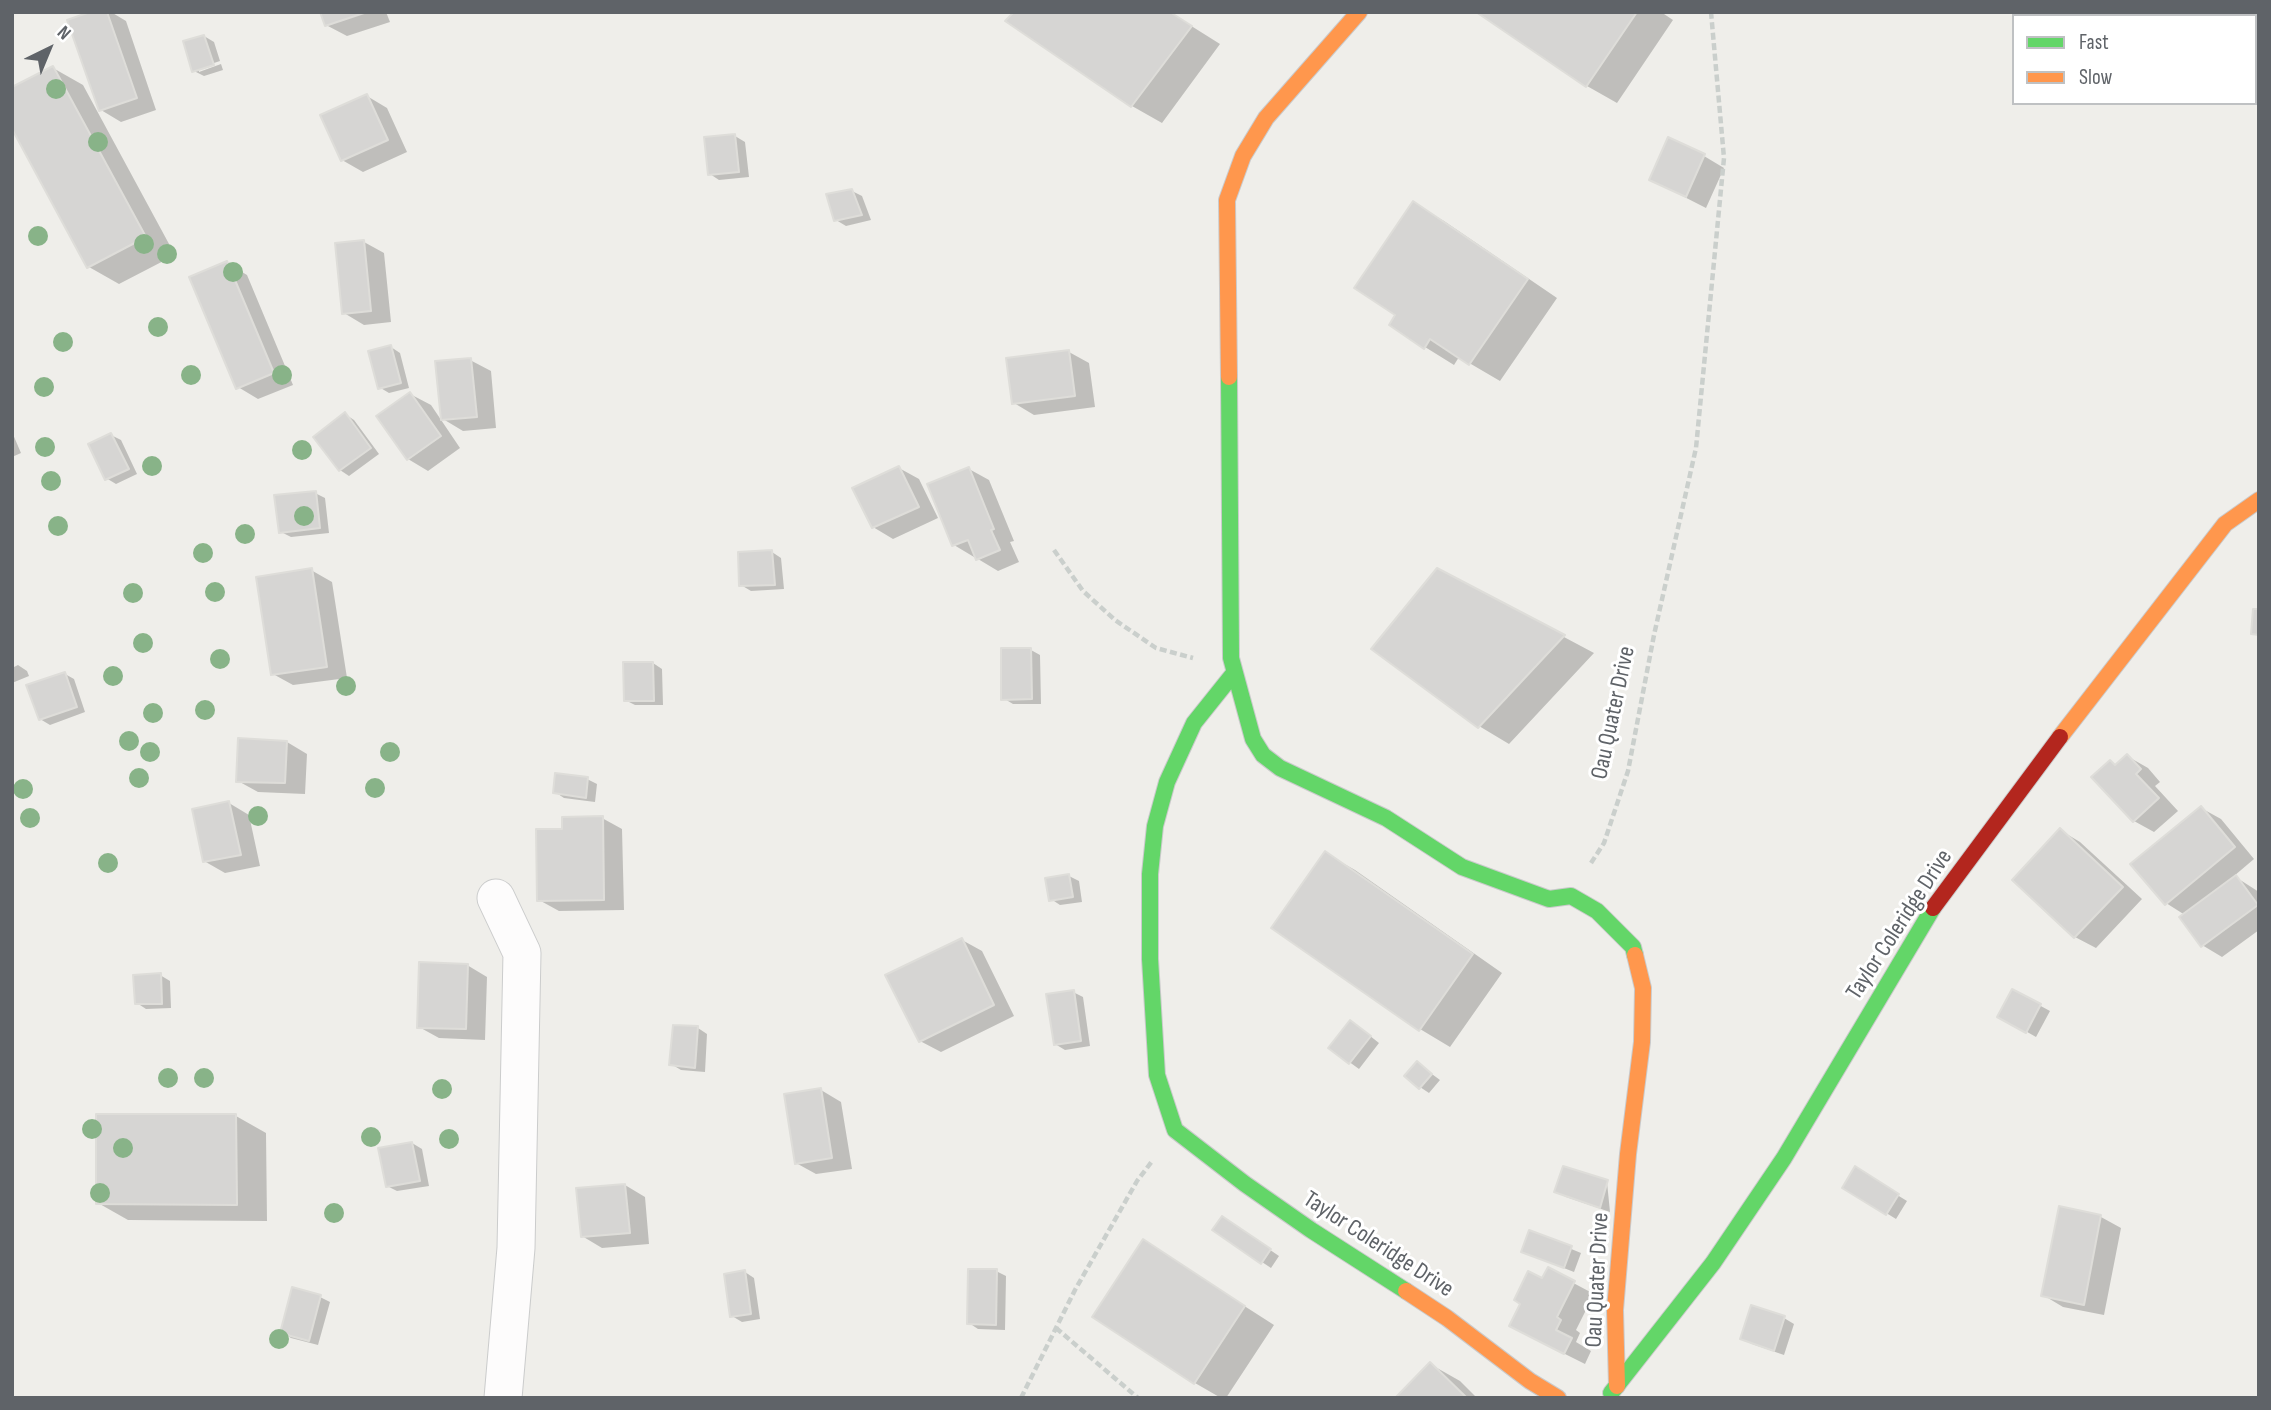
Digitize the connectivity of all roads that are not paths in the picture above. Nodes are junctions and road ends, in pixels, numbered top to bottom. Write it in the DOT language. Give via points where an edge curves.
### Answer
graph roads {
  1 [pos="1359,12"];
  2 [pos="2259,500"];
  3 [pos="1232,666"];
  4 [pos="496,898"];
  5 [pos="1612,1392"];
  6 [pos="503,1398"];
  7 [pos="1558,1398"];
  1 -- 3 [label="street" via="1266,118 1243,156 1227,200"];
  2 -- 5 [label="street, Taylor Coleridge Drive" via="2225,524 1936,902 1784,1157 1713,1263"];
  3 -- 5 [label="street, Oau Quater Drive" via="1252,739 1280,768 1386,818 1462,867 1549,899 1571,896 1597,911 1633,947 1643,988 1642,1042 1628,1154"];
  3 -- 7 [label="street, Taylor Coleridge Drive" via="1194,723 1167,782 1155,827 1150,935 1157,1075 1175,1130"];
  4 -- 6 [label="street" via="522,953 516,1248"];
}
